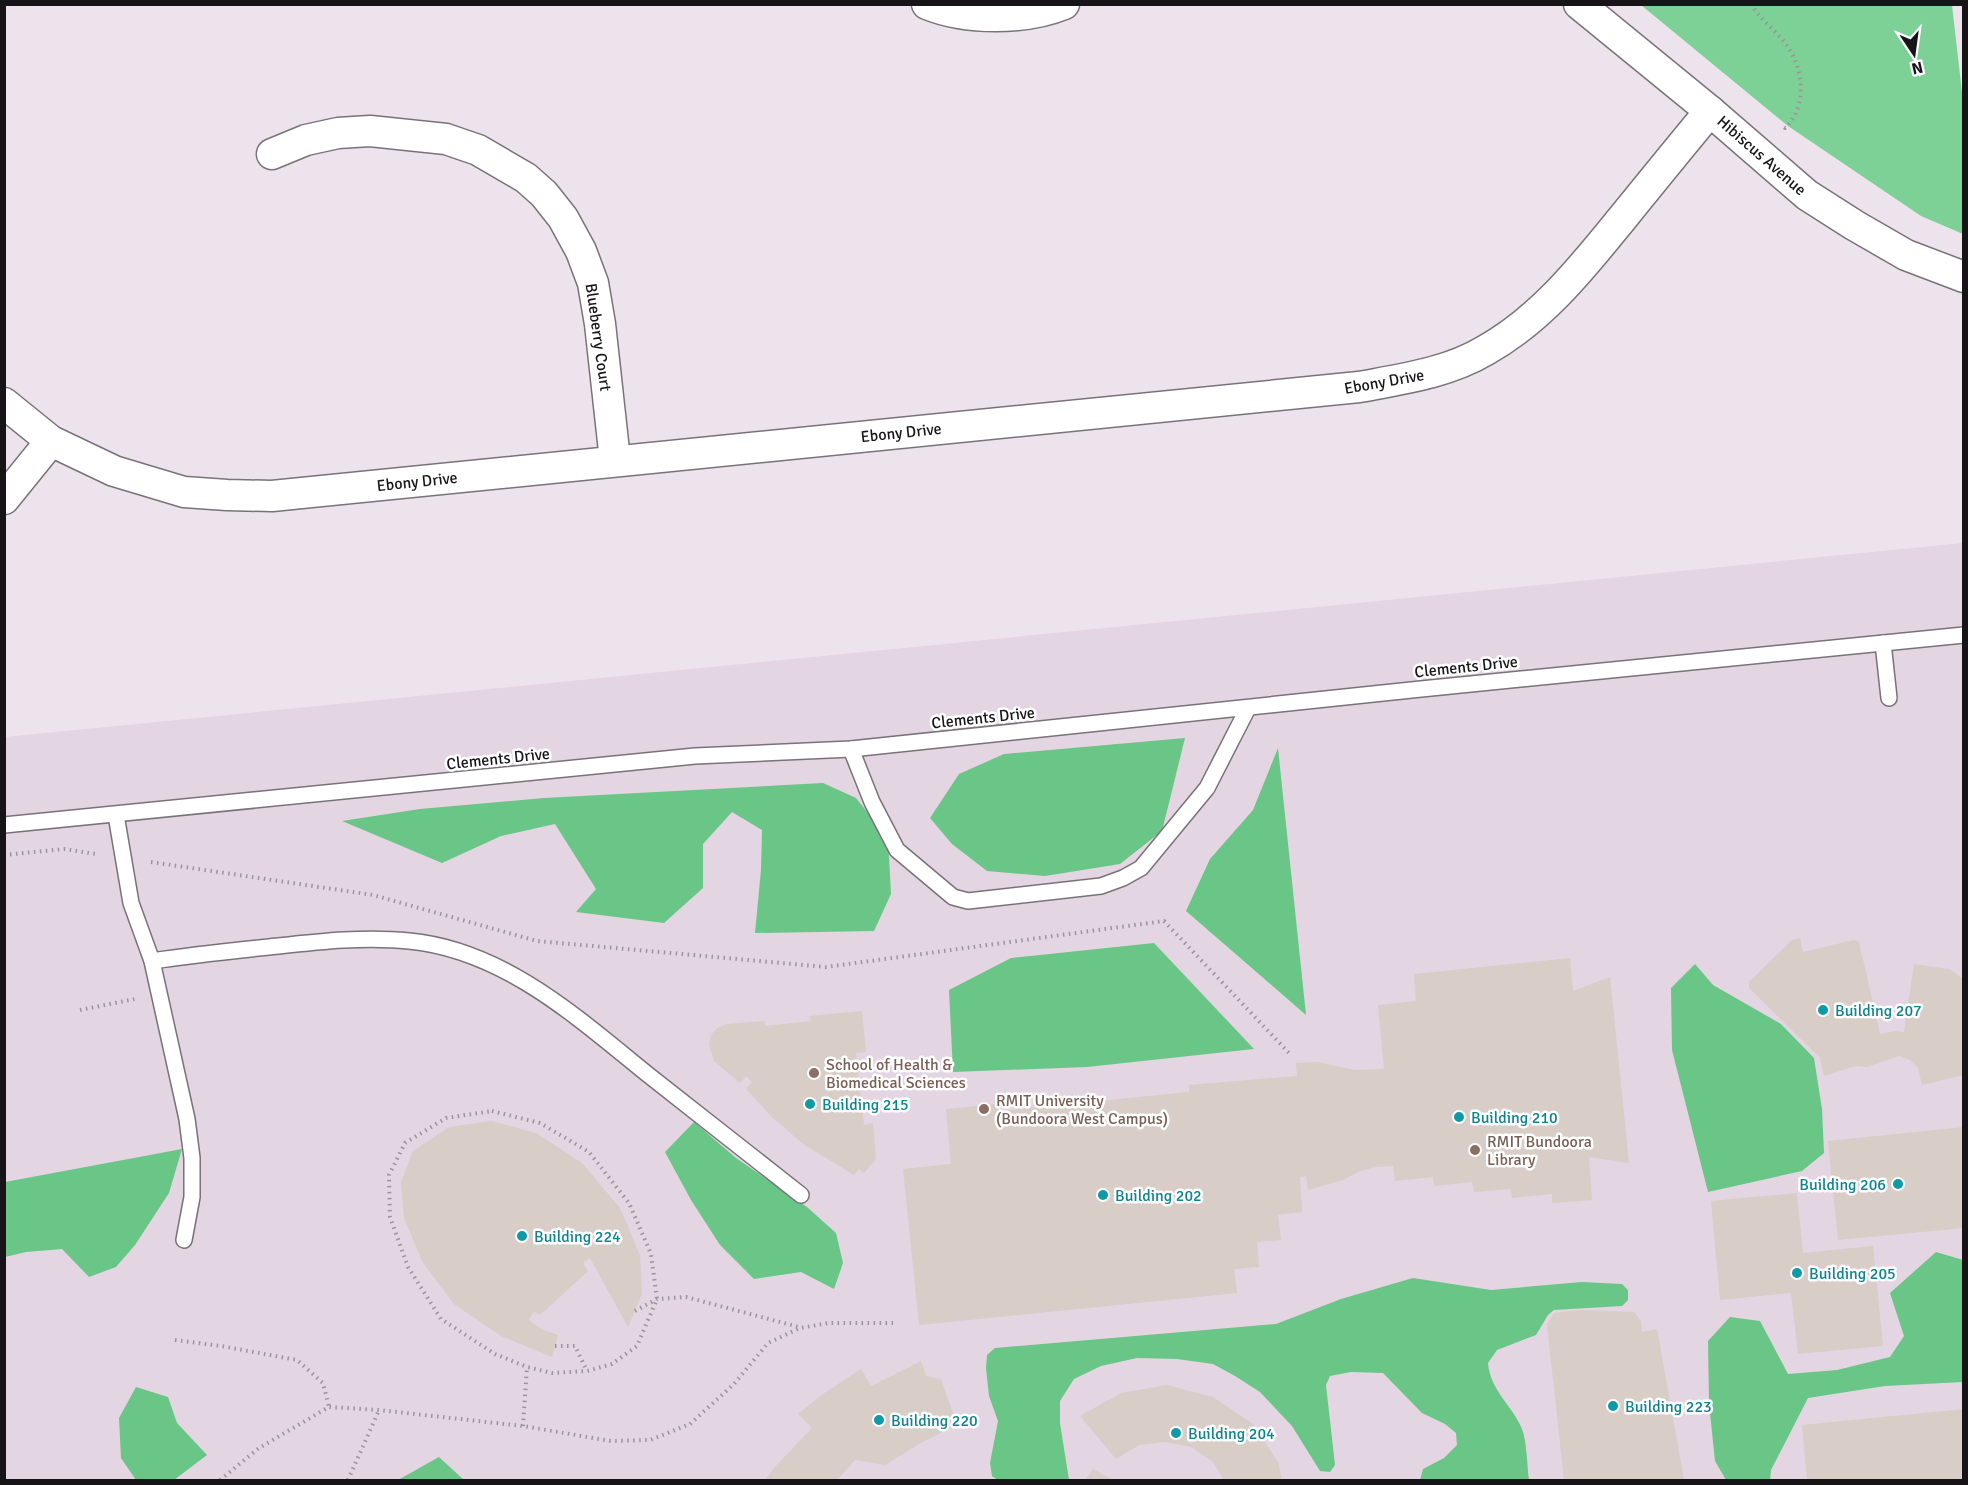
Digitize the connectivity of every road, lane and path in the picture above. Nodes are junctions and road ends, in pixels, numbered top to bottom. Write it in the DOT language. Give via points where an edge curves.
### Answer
graph roads {
  1 [pos="927,4"];
  2 [pos="1064,4"];
  3 [pos="1579,4"];
  4 [pos="1750,5"];
  5 [pos="1710,111"];
  6 [pos="1777,121"];
  7 [pos="272,153"];
  8 [pos="1964,277"];
  9 [pos="4,403"];
  10 [pos="51,441"];
  11 [pos="615,460"];
  12 [pos="4,499"];
  13 [pos="1964,635"];
  14 [pos="1883,643"];
  15 [pos="1889,698"];
  16 [pos="1248,708"];
  17 [pos="851,749"];
  18 [pos="116,815"];
  19 [pos="4,825"];
  20 [pos="4,855"];
  21 [pos="124,858"];
  22 [pos="152,961"];
  23 [pos="159,994"];
  24 [pos="80,1010"];
  25 [pos="1288,1053"];
  26 [pos="801,1195"];
  27 [pos="184,1240"];
  28 [pos="657,1299"];
  29 [pos="635,1311"];
  30 [pos="893,1323"];
  31 [pos="800,1328"];
  32 [pos="175,1340"];
  33 [pos="555,1346"];
  34 [pos="527,1367"];
  35 [pos="587,1371"];
  36 [pos="329,1407"];
  37 [pos="379,1410"];
  38 [pos="523,1426"];
  39 [pos="220,1480"];
  40 [pos="348,1480"];
  1 -- 2 [label="street" via="990,16 1021,15"];
  3 -- 5 [label="street, Hibiscus Avenue"];
  4 -- 6 [label="path" via="1787,45 1801,84 1797,111 1785,128"];
  5 -- 8 [label="street, Hibiscus Avenue" via="1817,201 1906,255"];
  5 -- 11 [label="street, Ebony Drive" via="1553,299 1523,327 1485,351 1446,368 1359,387"];
  7 -- 11 [label="street, Blueberry Court" via="338,133 370,131 436,138 478,150 526,178 544,194 563,218 593,283"];
  9 -- 10 [label="street, Ebony Drive"];
  10 -- 11 [label="street, Ebony Drive" via="92,462 149,483 184,492 227,495 272,496"];
  10 -- 12 [label="street"];
  13 -- 14 [label="lane, Clements Drive"];
  14 -- 15 [label="lane"];
  14 -- 16 [label="lane, Clements Drive"];
  16 -- 17 [label="lane, Clements Drive"];
  16 -- 17 [label="lane" via="1207,788 1141,868 1101,886 1064,892 968,901 953,897 897,850"];
  17 -- 18 [label="lane, Clements Drive" via="695,756"];
  18 -- 19 [label="lane, Clements Drive"];
  18 -- 21 [label="lane"];
  20 -- 21 [label="path" via="64,849"];
  21 -- 22 [label="lane" via="131,903"];
  21 -- 25 [label="path" via="373,895 537,941 826,967 1164,921"];
  22 -- 23 [label="lane"];
  22 -- 26 [label="lane" via="362,939 411,940 454,950 534,986"];
  23 -- 24 [label="path"];
  23 -- 27 [label="lane" via="192,1158 192,1197"];
  28 -- 29 [label="path"];
  28 -- 31 [label="path" via="686,1297"];
  28 -- 34 [label="path" via="651,1254 630,1203 589,1152 540,1123 492,1111 446,1118 405,1143 389,1175 390,1218 408,1267 441,1319 495,1354"];
  28 -- 35 [label="path" via="637,1346 612,1364"];
  30 -- 31 [label="path" via="829,1323"];
  31 -- 38 [label="path" via="768,1343 734,1384 690,1424 650,1440 611,1441"];
  32 -- 36 [label="path" via="297,1360 323,1383"];
  33 -- 35 [label="path" via="575,1346"];
  34 -- 35 [label="path" via="552,1373"];
  34 -- 38 [label="path"];
  36 -- 37 [label="path"];
  36 -- 39 [label="path" via="259,1448"];
  37 -- 38 [label="path"];
  37 -- 40 [label="path"];
}
